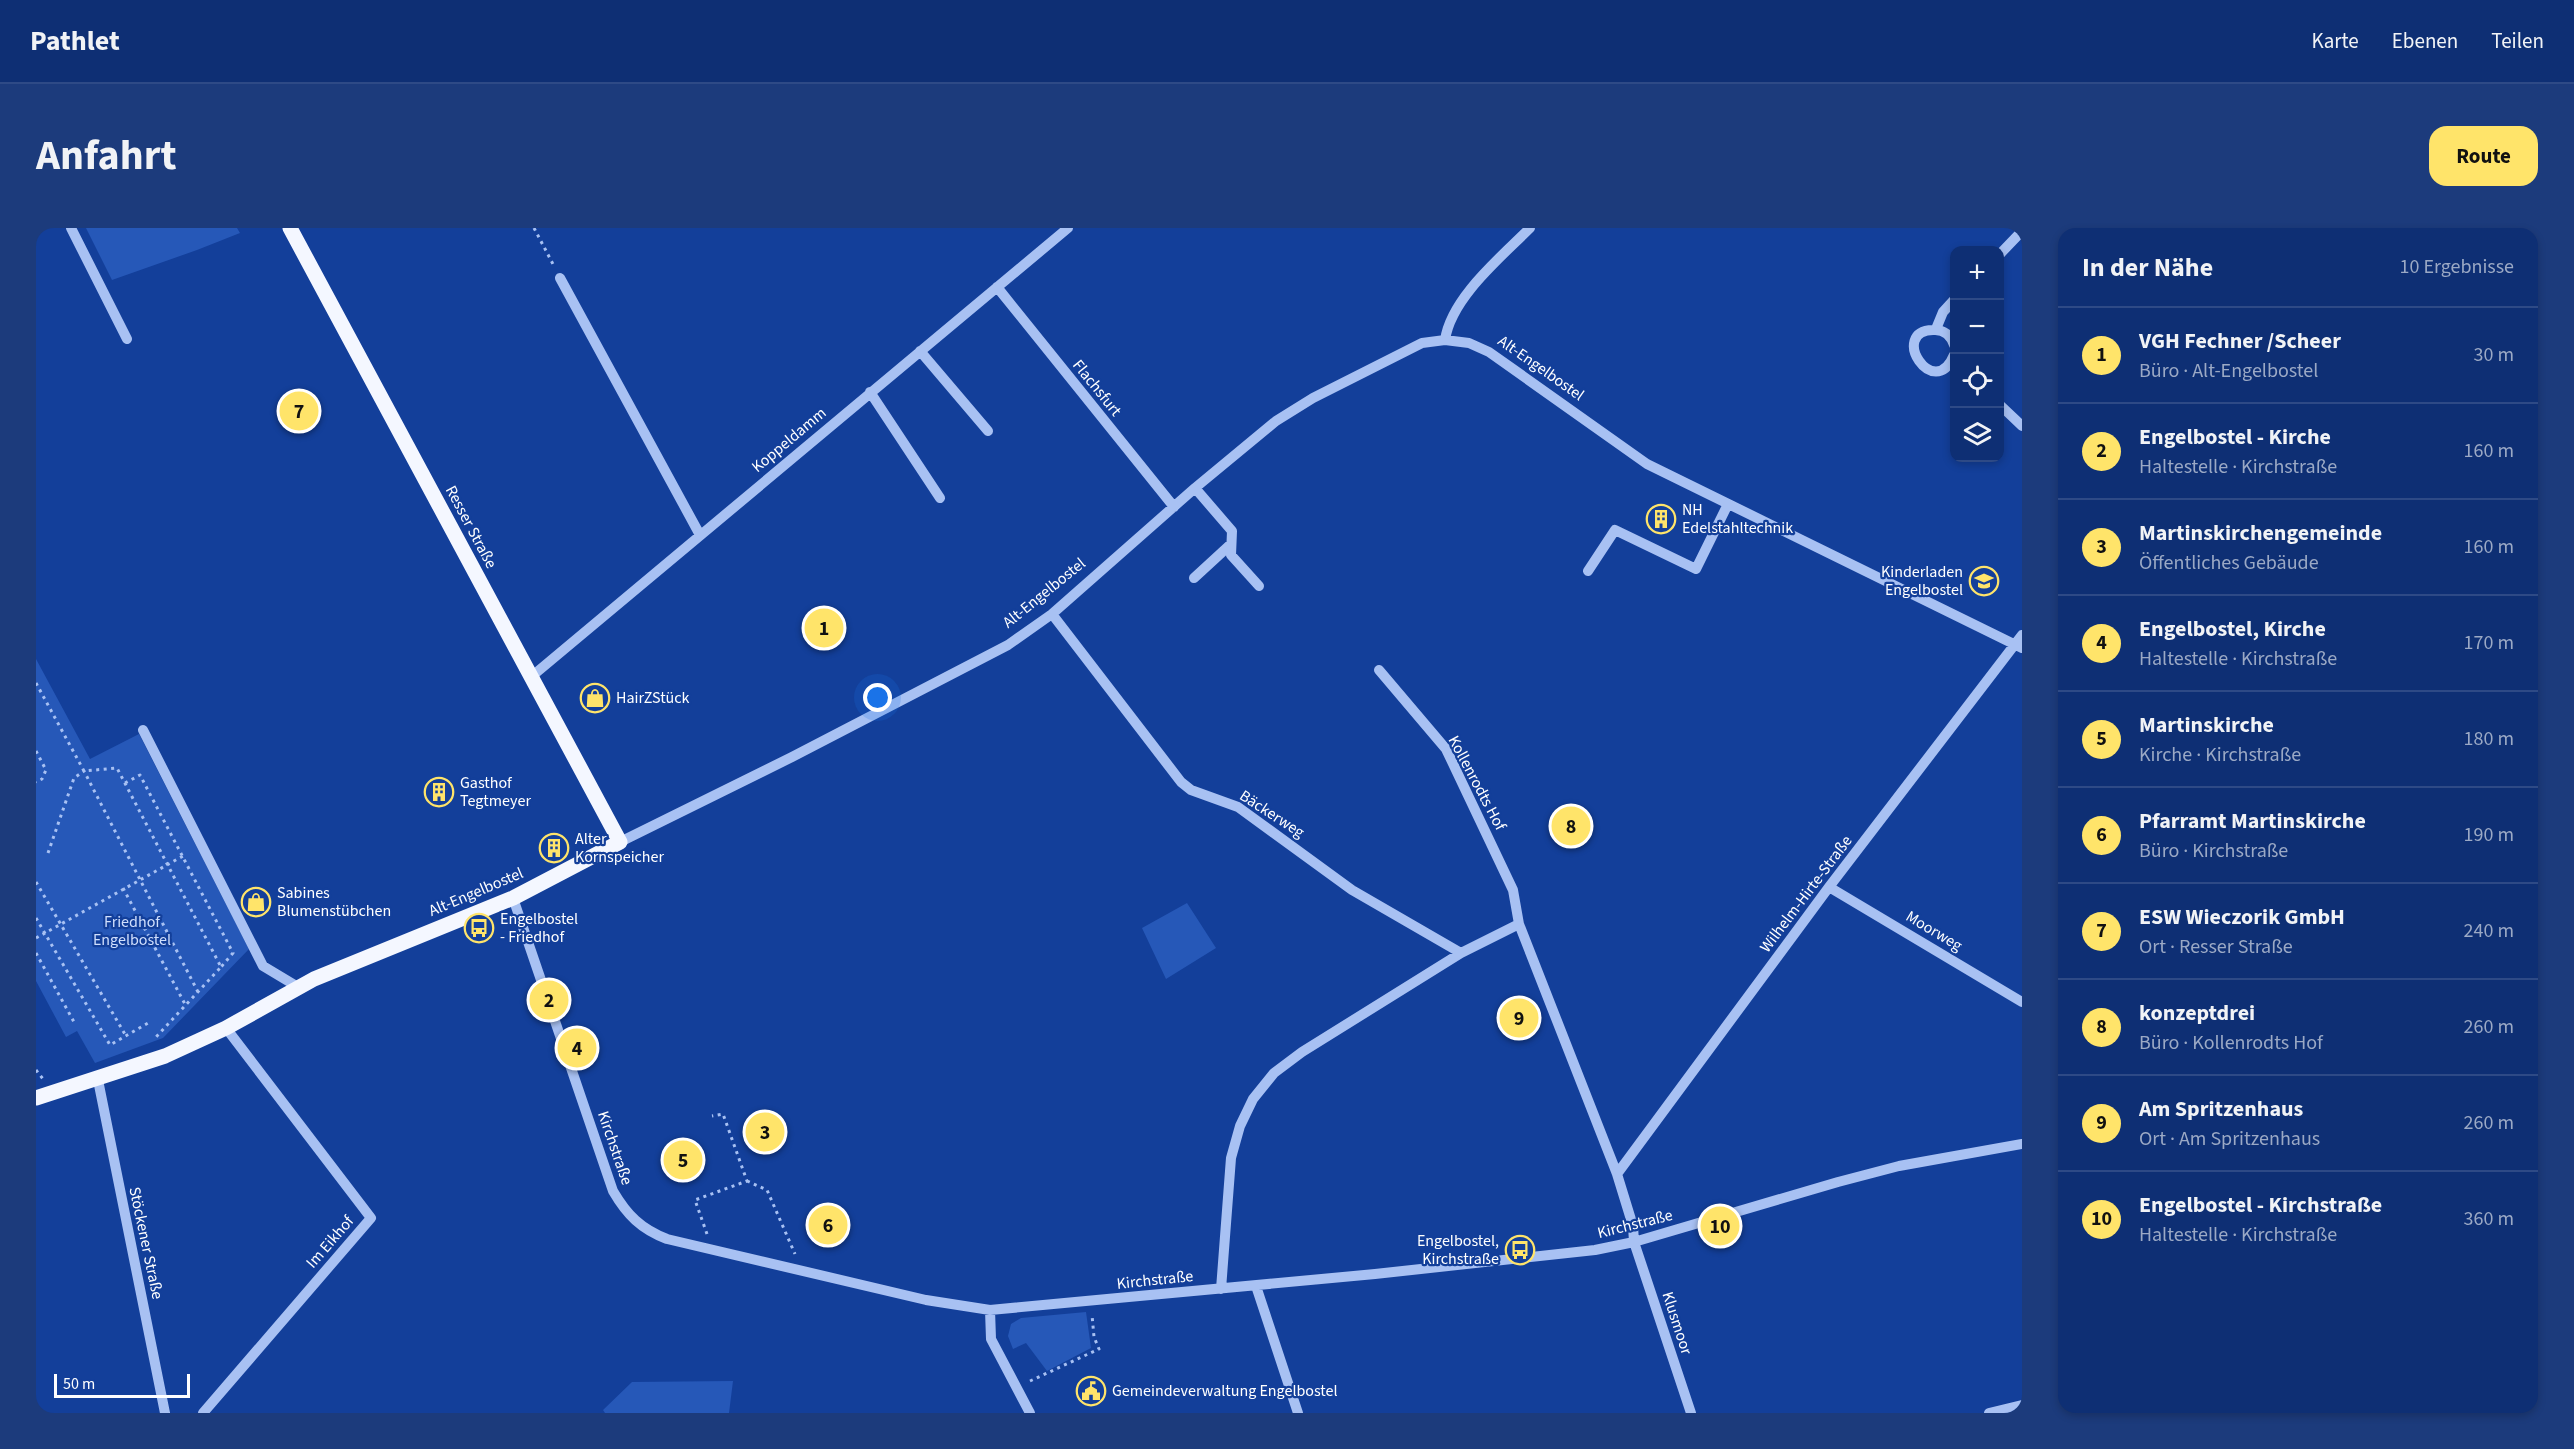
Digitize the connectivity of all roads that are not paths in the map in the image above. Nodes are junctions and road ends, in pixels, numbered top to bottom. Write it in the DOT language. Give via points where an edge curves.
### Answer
graph roads {
  1 [pos="71,228"];
  2 [pos="290,228"];
  3 [pos="1068,228"];
  4 [pos="1525,230"];
  5 [pos="2022,231"];
  6 [pos="2004,250"];
  7 [pos="560,278"];
  8 [pos="997,287"];
  9 [pos="1950,304"];
  10 [pos="1936,329"];
  11 [pos="127,339"];
  12 [pos="1950,339"];
  13 [pos="1445,340"];
  14 [pos="920,351"];
  15 [pos="1950,363"];
  16 [pos="870,392"];
  17 [pos="2003,408"];
  18 [pos="2022,426"];
  19 [pos="988,431"];
  20 [pos="1195,488"];
  21 [pos="940,498"];
  22 [pos="1728,504"];
  23 [pos="1174,507"];
  24 [pos="700,535"];
  25 [pos="1231,544"];
  26 [pos="1588,571"];
  27 [pos="1194,578"];
  28 [pos="1259,586"];
  29 [pos="1052,614"];
  30 [pos="2022,634"];
  31 [pos="2019,646"];
  32 [pos="1379,670"];
  33 [pos="531,677"];
  34 [pos="143,730"];
  35 [pos="620,842"];
  36 [pos="1829,887"];
  37 [pos="513,898"];
  38 [pos="1519,924"];
  39 [pos="1461,953"];
  40 [pos="298,987"];
  41 [pos="2022,1002"];
  42 [pos="226,1028"];
  43 [pos="98,1080"];
  44 [pos="36,1098"];
  45 [pos="2022,1144"];
  46 [pos="1617,1174"];
  47 [pos="1634,1242"];
  48 [pos="1256,1286"];
  49 [pos="1221,1289"];
  50 [pos="990,1310"];
  51 [pos="2022,1405"];
  52 [pos="165,1413"];
  53 [pos="203,1413"];
  54 [pos="1030,1413"];
  55 [pos="1298,1413"];
  56 [pos="1691,1413"];
  57 [pos="1989,1413"];
  1 -- 11 [label="street"];
  2 -- 33 [label="main road, Resser Straße"];
  3 -- 8 [label="street, Koppeldamm"];
  4 -- 13 [label="street" via="1462,299 1447,327"];
  5 -- 6 [label="street"];
  7 -- 24 [label="street"];
  8 -- 14 [label="street, Koppeldamm"];
  8 -- 23 [label="street, Flachsfurt"];
  9 -- 10 [label="street"];
  10 -- 12 [label="street"];
  10 -- 15 [label="street" via="1923,333 1915,343 1918,362 1935,370"];
  13 -- 20 [label="street, Alt-Engelbostel" via="1422,343 1312,398 1276,421"];
  13 -- 22 [label="street, Alt-Engelbostel" via="1469,343 1489,352 1647,464"];
  14 -- 16 [label="street, Koppeldamm"];
  14 -- 19 [label="street"];
  16 -- 21 [label="street"];
  16 -- 24 [label="street, Koppeldamm"];
  17 -- 18 [label="street"];
  20 -- 23 [label="street, Alt-Engelbostel"];
  20 -- 25 [label="street" via="1232,531"];
  22 -- 26 [label="street" via="1696,569 1615,530"];
  22 -- 31 [label="street, Alt-Engelbostel"];
  23 -- 29 [label="street, Alt-Engelbostel"];
  24 -- 33 [label="street, Koppeldamm"];
  25 -- 27 [label="street"];
  25 -- 28 [label="street" via="1231,555"];
  29 -- 35 [label="street, Alt-Engelbostel" via="1008,645"];
  29 -- 39 [label="street, Bäckerweg" via="1181,782 1191,790 1238,807 1352,890"];
  30 -- 31 [label="street, Wilhelm-Hirte-Straße"];
  31 -- 36 [label="street, Wilhelm-Hirte-Straße"];
  32 -- 38 [label="street, Kollenrodts Hof" via="1446,749 1513,890"];
  33 -- 35 [label="main road, Resser Straße"];
  34 -- 40 [label="street" via="263,966"];
  35 -- 37 [label="main road, Alt-Engelbostel"];
  36 -- 41 [label="street, Moorweg"];
  36 -- 46 [label="street, Wilhelm-Hirte-Straße"];
  37 -- 40 [label="main road, Alt-Engelbostel"];
  37 -- 50 [label="street, Kirchstraße" via="613,1191 636,1222 667,1239 926,1300"];
  38 -- 39 [label="street"];
  38 -- 46 [label="street, Kollenrodts Hof"];
  39 -- 49 [label="street" via="1302,1052 1274,1073 1254,1099 1240,1126 1231,1158"];
  40 -- 42 [label="main road, Alt-Engelbostel"];
  42 -- 43 [label="main road, Alt-Engelbostel"];
  42 -- 53 [label="street, Im Eikhof" via="371,1218"];
  43 -- 44 [label="main road, Alt-Engelbostel"];
  43 -- 52 [label="street, Stöckener Straße"];
  45 -- 47 [label="street, Kirchstraße" via="1899,1166"];
  46 -- 47 [label="street, Klusmoor"];
  47 -- 48 [label="street, Kirchstraße" via="1523,1258"];
  47 -- 56 [label="street, Klusmoor"];
  48 -- 49 [label="street, Kirchstraße"];
  48 -- 55 [label="street"];
  49 -- 50 [label="street, Kirchstraße"];
  50 -- 54 [label="street" via="991,1339"];
  51 -- 57 [label="street"];
}
